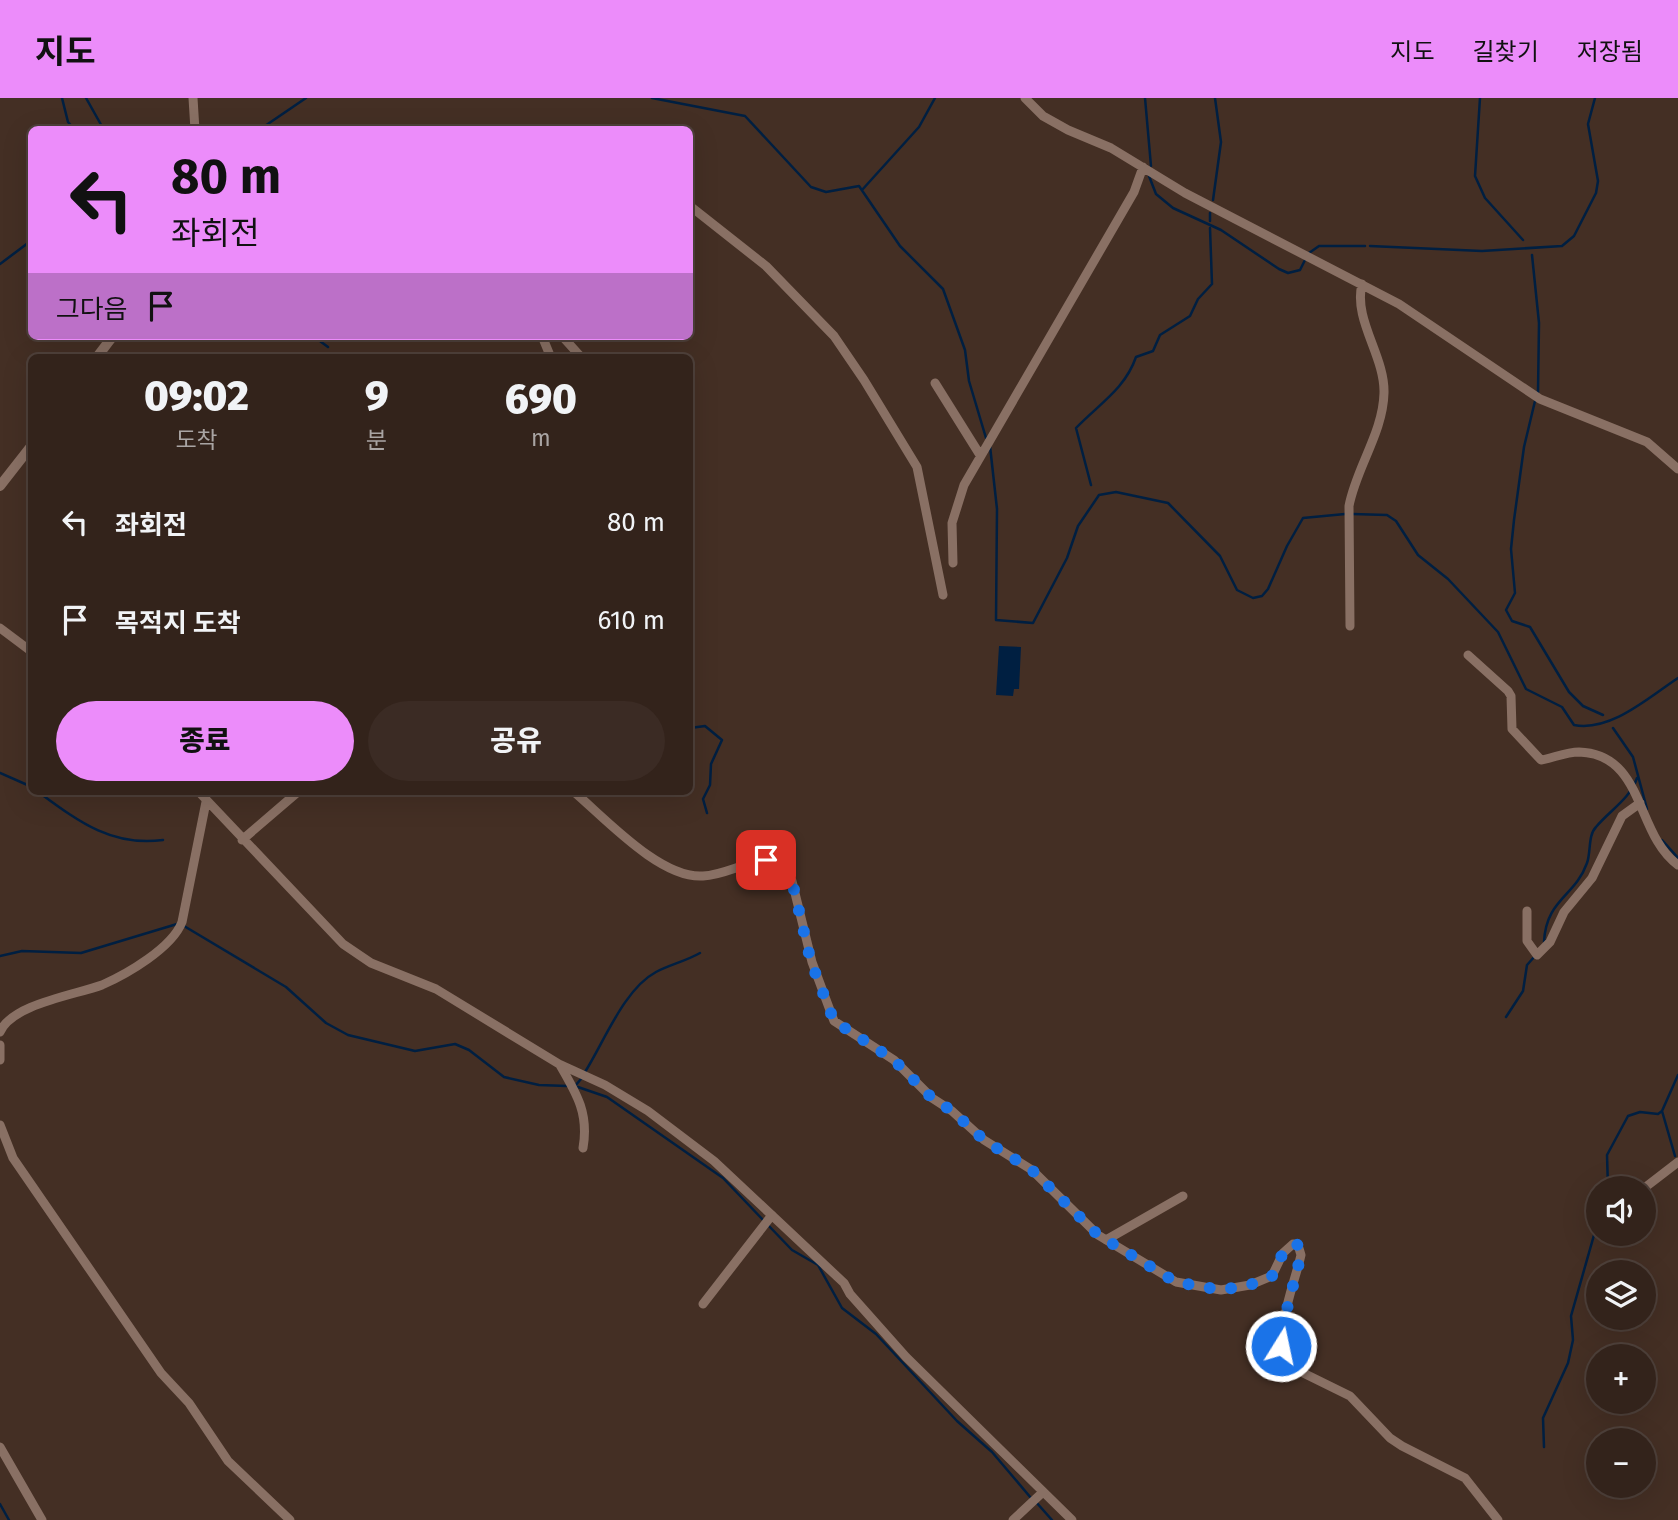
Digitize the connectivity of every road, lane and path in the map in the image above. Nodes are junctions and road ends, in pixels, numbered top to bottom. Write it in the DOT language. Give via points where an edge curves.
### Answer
graph roads {
  1 [pos="193,98"];
  2 [pos="1025,98"];
  3 [pos="195,126"];
  4 [pos="1143,167"];
  5 [pos="693,208"];
  6 [pos="1362,284"];
  7 [pos="110,340"];
  8 [pos="544,340"];
  9 [pos="566,340"];
  10 [pos="549,353"];
  11 [pos="99,354"];
  12 [pos="579,354"];
  13 [pos="935,383"];
  14 [pos="28,450"];
  15 [pos="979,455"];
  16 [pos="1678,469"];
  17 [pos="0,486"];
  18 [pos="953,563"];
  19 [pos="943,595"];
  20 [pos="1350,626"];
  21 [pos="0,628"];
  22 [pos="28,649"];
  23 [pos="1468,656"];
  24 [pos="201,795"];
  25 [pos="294,795"];
  26 [pos="578,795"];
  27 [pos="206,802"];
  28 [pos="1640,803"];
  29 [pos="242,839"];
  30 [pos="1678,865"];
  31 [pos="1527,911"];
  32 [pos="0,1031"];
  33 [pos="0,1045"];
  34 [pos="0,1060"];
  35 [pos="559,1064"];
  36 [pos="0,1125"];
  37 [pos="583,1147"];
  38 [pos="1678,1162"];
  39 [pos="1656,1179"];
  40 [pos="1182,1196"];
  41 [pos="772,1215"];
  42 [pos="1106,1240"];
  43 [pos="704,1304"];
  44 [pos="0,1447"];
  45 [pos="1043,1492"];
  46 [pos="42,1520"];
  47 [pos="290,1520"];
  48 [pos="1013,1520"];
  49 [pos="1072,1520"];
  50 [pos="1498,1520"];
  1 -- 3 [label="street"];
  2 -- 4 [label="street" via="1043,116"];
  4 -- 6 [label="street"];
  4 -- 15 [label="street" via="1134,192"];
  5 -- 19 [label="street" via="782,282 834,336 864,380 917,467"];
  6 -- 16 [label="street" via="1540,399 1647,442"];
  6 -- 20 [label="street" via="1358,298 1376,350 1384,393 1349,506"];
  7 -- 11 [label="street"];
  8 -- 10 [label="street"];
  9 -- 12 [label="street"];
  13 -- 15 [label="street"];
  14 -- 17 [label="street"];
  15 -- 18 [label="street" via="951,523"];
  21 -- 22 [label="street"];
  23 -- 28 [label="street" via="1511,696 1512,729 1541,760 1585,753 1609,761 1628,778"];
  24 -- 27 [label="street"];
  25 -- 29 [label="street"];
  26 -- 42 [label="street" via="668,867 703,876 766,860 784,869 792,881 811,962 834,1021 894,1060 984,1140 1032,1170"];
  27 -- 29 [label="street"];
  27 -- 32 [label="street" via="183,914 173,938 103,984 12,1017"];
  28 -- 30 [label="street" via="1656,841"];
  28 -- 31 [label="street" via="1622,816 1592,878 1537,955 1527,941"];
  29 -- 35 [label="street" via="343,944 371,963 436,989"];
  33 -- 34 [label="street"];
  35 -- 37 [label="street" via="583,1106"];
  35 -- 41 [label="street" via="648,1111 715,1161"];
  36 -- 47 [label="street" via="18,1165 162,1373 189,1403 228,1461"];
  38 -- 39 [label="street"];
  40 -- 42 [label="street"];
  41 -- 43 [label="street"];
  41 -- 45 [label="street" via="844,1283 906,1357"];
  42 -- 50 [label="street" via="1176,1282 1221,1290 1272,1276 1283,1253 1298,1245 1301,1255 1281,1332 1283,1356 1289,1366 1350,1396 1390,1438 1465,1478"];
  44 -- 46 [label="street"];
  45 -- 48 [label="street"];
  45 -- 49 [label="street"];
}
